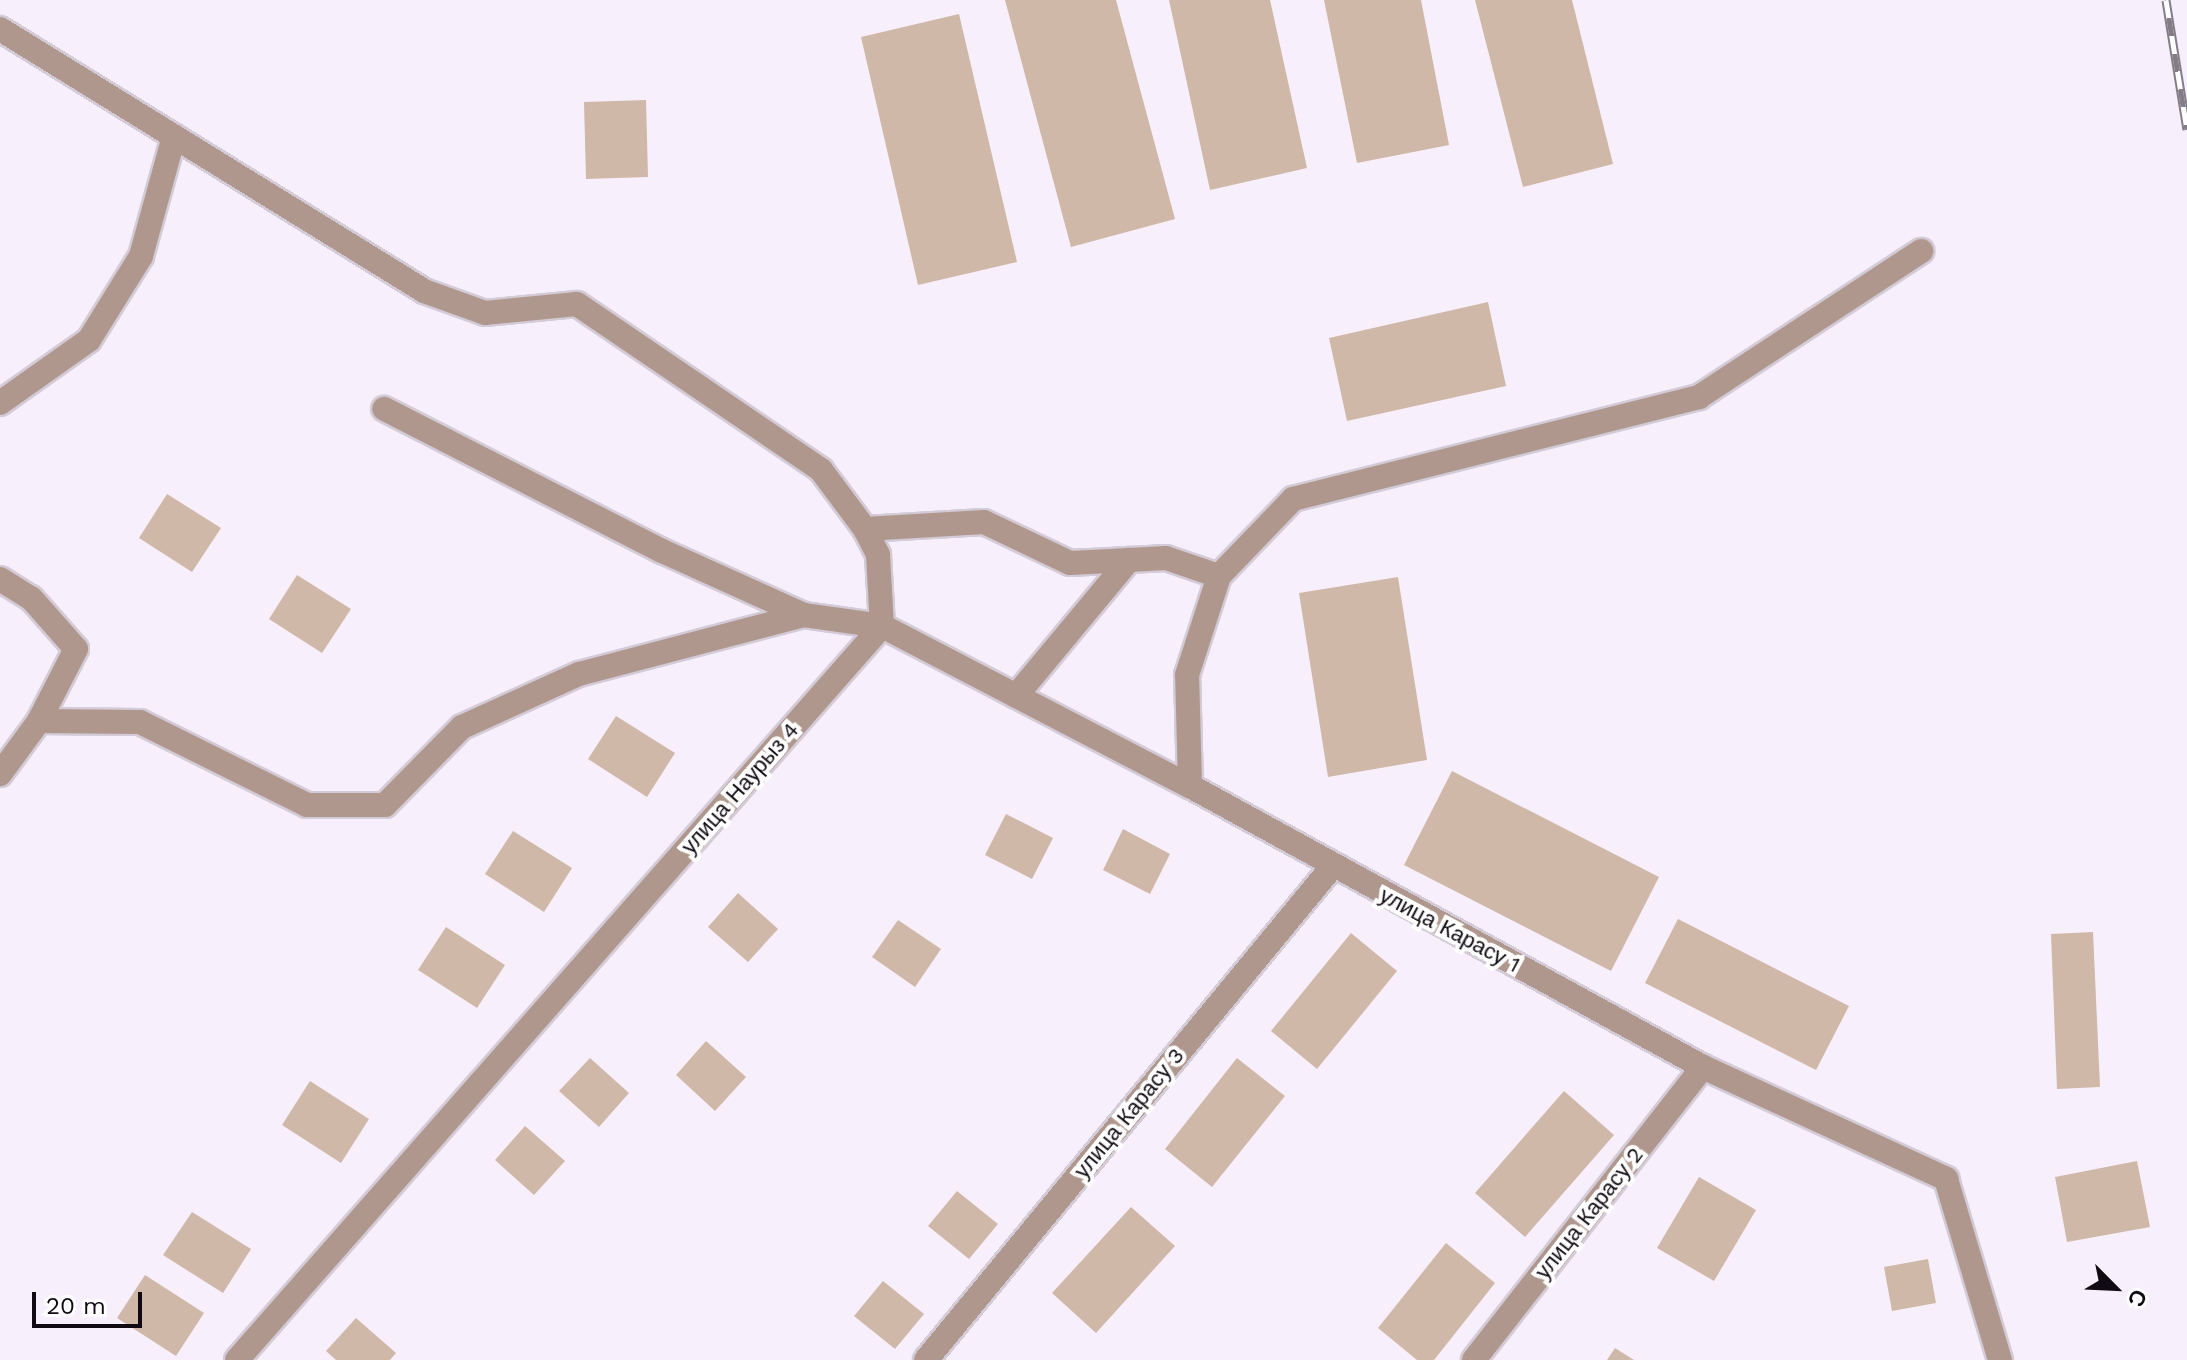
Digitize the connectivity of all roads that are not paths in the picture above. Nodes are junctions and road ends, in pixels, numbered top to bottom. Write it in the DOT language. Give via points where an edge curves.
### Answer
graph roads {
  1 [pos="0,29"];
  2 [pos="174,136"];
  3 [pos="1921,251"];
  4 [pos="0,403"];
  5 [pos="384,409"];
  6 [pos="865,529"];
  7 [pos="1129,560"];
  8 [pos="1219,576"];
  9 [pos="0,579"];
  10 [pos="804,615"];
  11 [pos="882,626"];
  12 [pos="1016,696"];
  13 [pos="39,721"];
  14 [pos="0,774"];
  15 [pos="1190,786"];
  16 [pos="1332,867"];
  17 [pos="1703,1067"];
  18 [pos="237,1360"];
  19 [pos="926,1360"];
  20 [pos="1474,1360"];
  21 [pos="2000,1360"];
  1 -- 2 [label="street"];
  2 -- 4 [label="street" via="141,256 89,340"];
  2 -- 6 [label="street" via="424,291 485,313 577,304 821,470"];
  3 -- 8 [label="street" via="1699,397 1293,499"];
  5 -- 10 [label="street" via="662,551"];
  6 -- 7 [label="street" via="984,522 1070,563"];
  6 -- 11 [label="street" via="878,555"];
  7 -- 8 [label="street" via="1166,558"];
  7 -- 12 [label="street"];
  8 -- 15 [label="street" via="1187,675"];
  9 -- 13 [label="street" via="31,598 76,649"];
  10 -- 11 [label="street"];
  10 -- 13 [label="street" via="579,674 475,721 462,727 385,805 307,805 140,722"];
  11 -- 12 [label="street, улица Карасу 1"];
  11 -- 18 [label="street, улица Наурыз 4"];
  12 -- 15 [label="street, улица Карасу 1"];
  13 -- 14 [label="street"];
  15 -- 16 [label="street, улица Карасу 1"];
  16 -- 17 [label="street, улица Карасу 1"];
  16 -- 19 [label="street, улица Карасу 3"];
  17 -- 20 [label="street, улица Карасу 2"];
  17 -- 21 [label="street, улица Карасу 1" via="1946,1179"];
}
